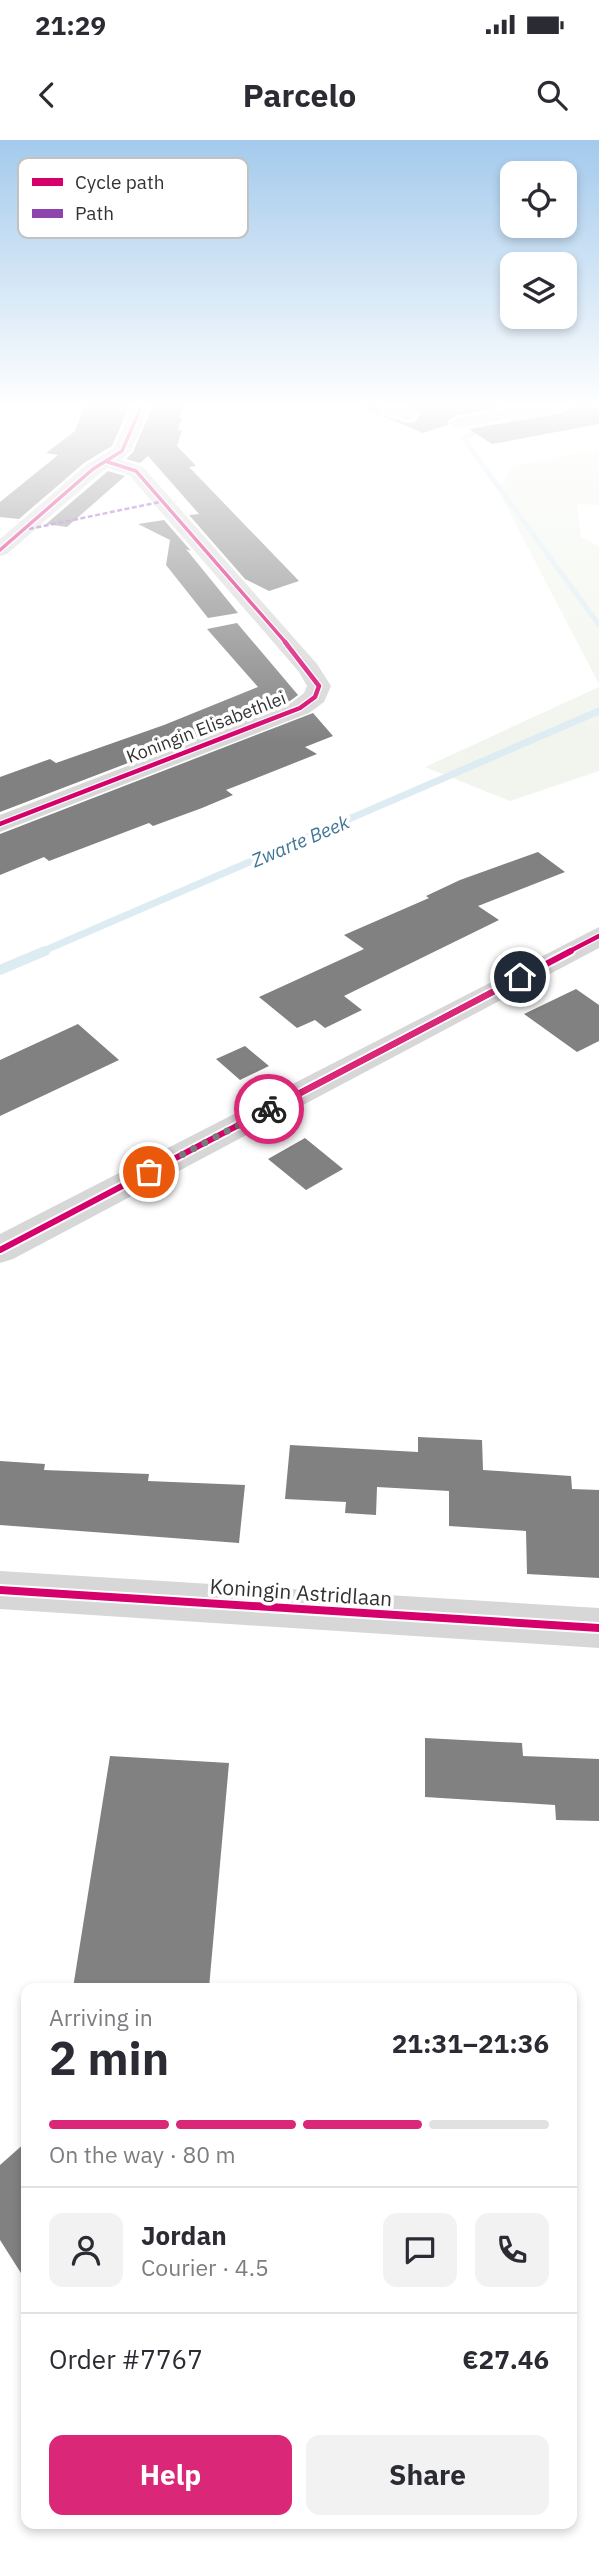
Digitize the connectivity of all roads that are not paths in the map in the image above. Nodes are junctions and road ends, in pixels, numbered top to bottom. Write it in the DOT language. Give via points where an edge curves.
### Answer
graph roads {
  1 [pos="37,517"];
  2 [pos="176,517"];
  3 [pos="0,550"];
  4 [pos="0,824"];
  5 [pos="599,936"];
  6 [pos="0,1250"];
  7 [pos="0,1590"];
  8 [pos="599,1628"];
  1 -- 3 [label="street"];
  2 -- 4 [label="street, Koningin Elisabethlei" via="309,669 319,686 315,697 300,708"];
  5 -- 6 [label="street"];
  7 -- 8 [label="street, Koningin Astridlaan"];
}
